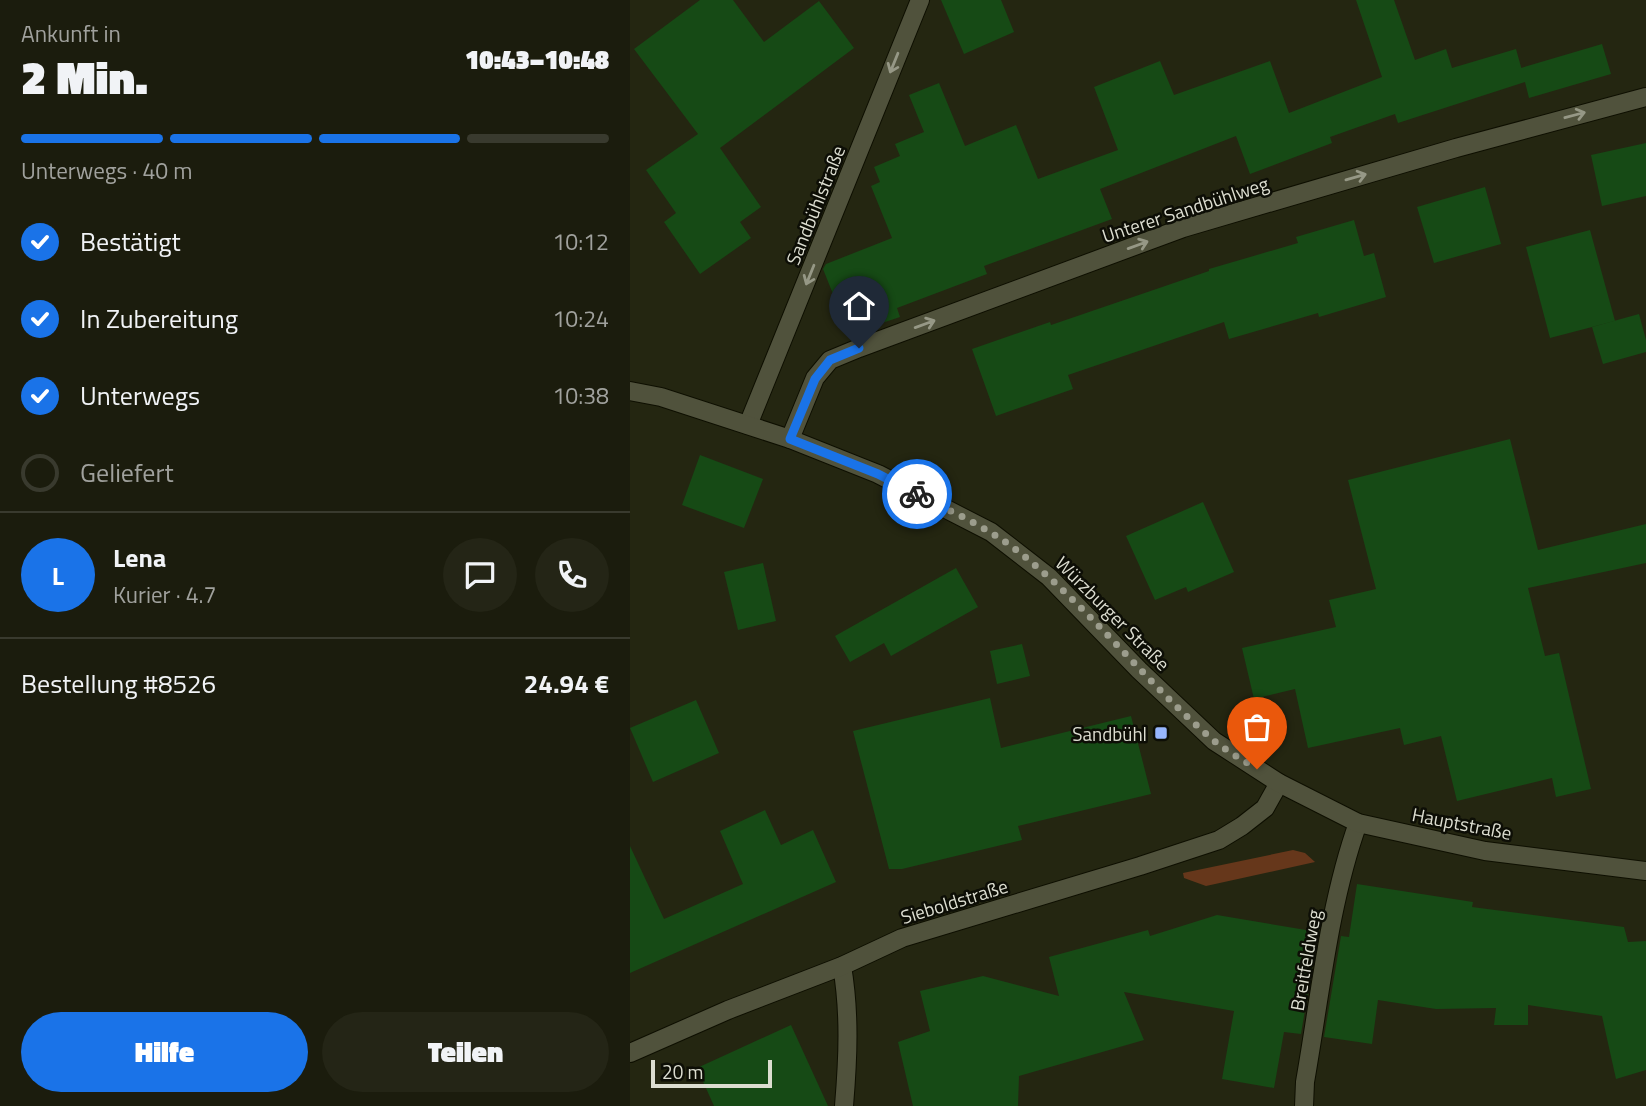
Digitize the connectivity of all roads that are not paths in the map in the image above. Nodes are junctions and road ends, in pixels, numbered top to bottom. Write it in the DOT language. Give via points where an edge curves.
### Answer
graph roads {
  1 [pos="920,0"];
  2 [pos="1646,97"];
  3 [pos="630,391"];
  4 [pos="748,425"];
  5 [pos="790,439"];
  6 [pos="1279,783"];
  7 [pos="1358,822"];
  8 [pos="1646,871"];
  9 [pos="842,966"];
  10 [pos="630,1053"];
  11 [pos="844,1106"];
  12 [pos="1304,1106"];
  1 -- 4 [label="street, Sandbühlstraße, one-way"];
  5 -- 2 [label="street, Unterer Sandbühlweg, one-way" via="815,379 830,360 859,348 1183,228"];
  3 -- 4 [label="street, Würzburger Straße"];
  4 -- 5 [label="street, Würzburger Straße"];
  5 -- 6 [label="street, Würzburger Straße" via="878,474 1008,544 1049,577 1214,741"];
  6 -- 7 [label="street, Hauptstraße"];
  6 -- 9 [label="street, Sieboldstraße" via="1265,808 1219,840 902,938"];
  7 -- 8 [label="street, Hauptstraße" via="1485,851"];
  7 -- 12 [label="street, Breitfeldweg" via="1335,908"];
  9 -- 10 [label="street, Sieboldstraße"];
  9 -- 11 [label="street" via="849,1047"];
}
